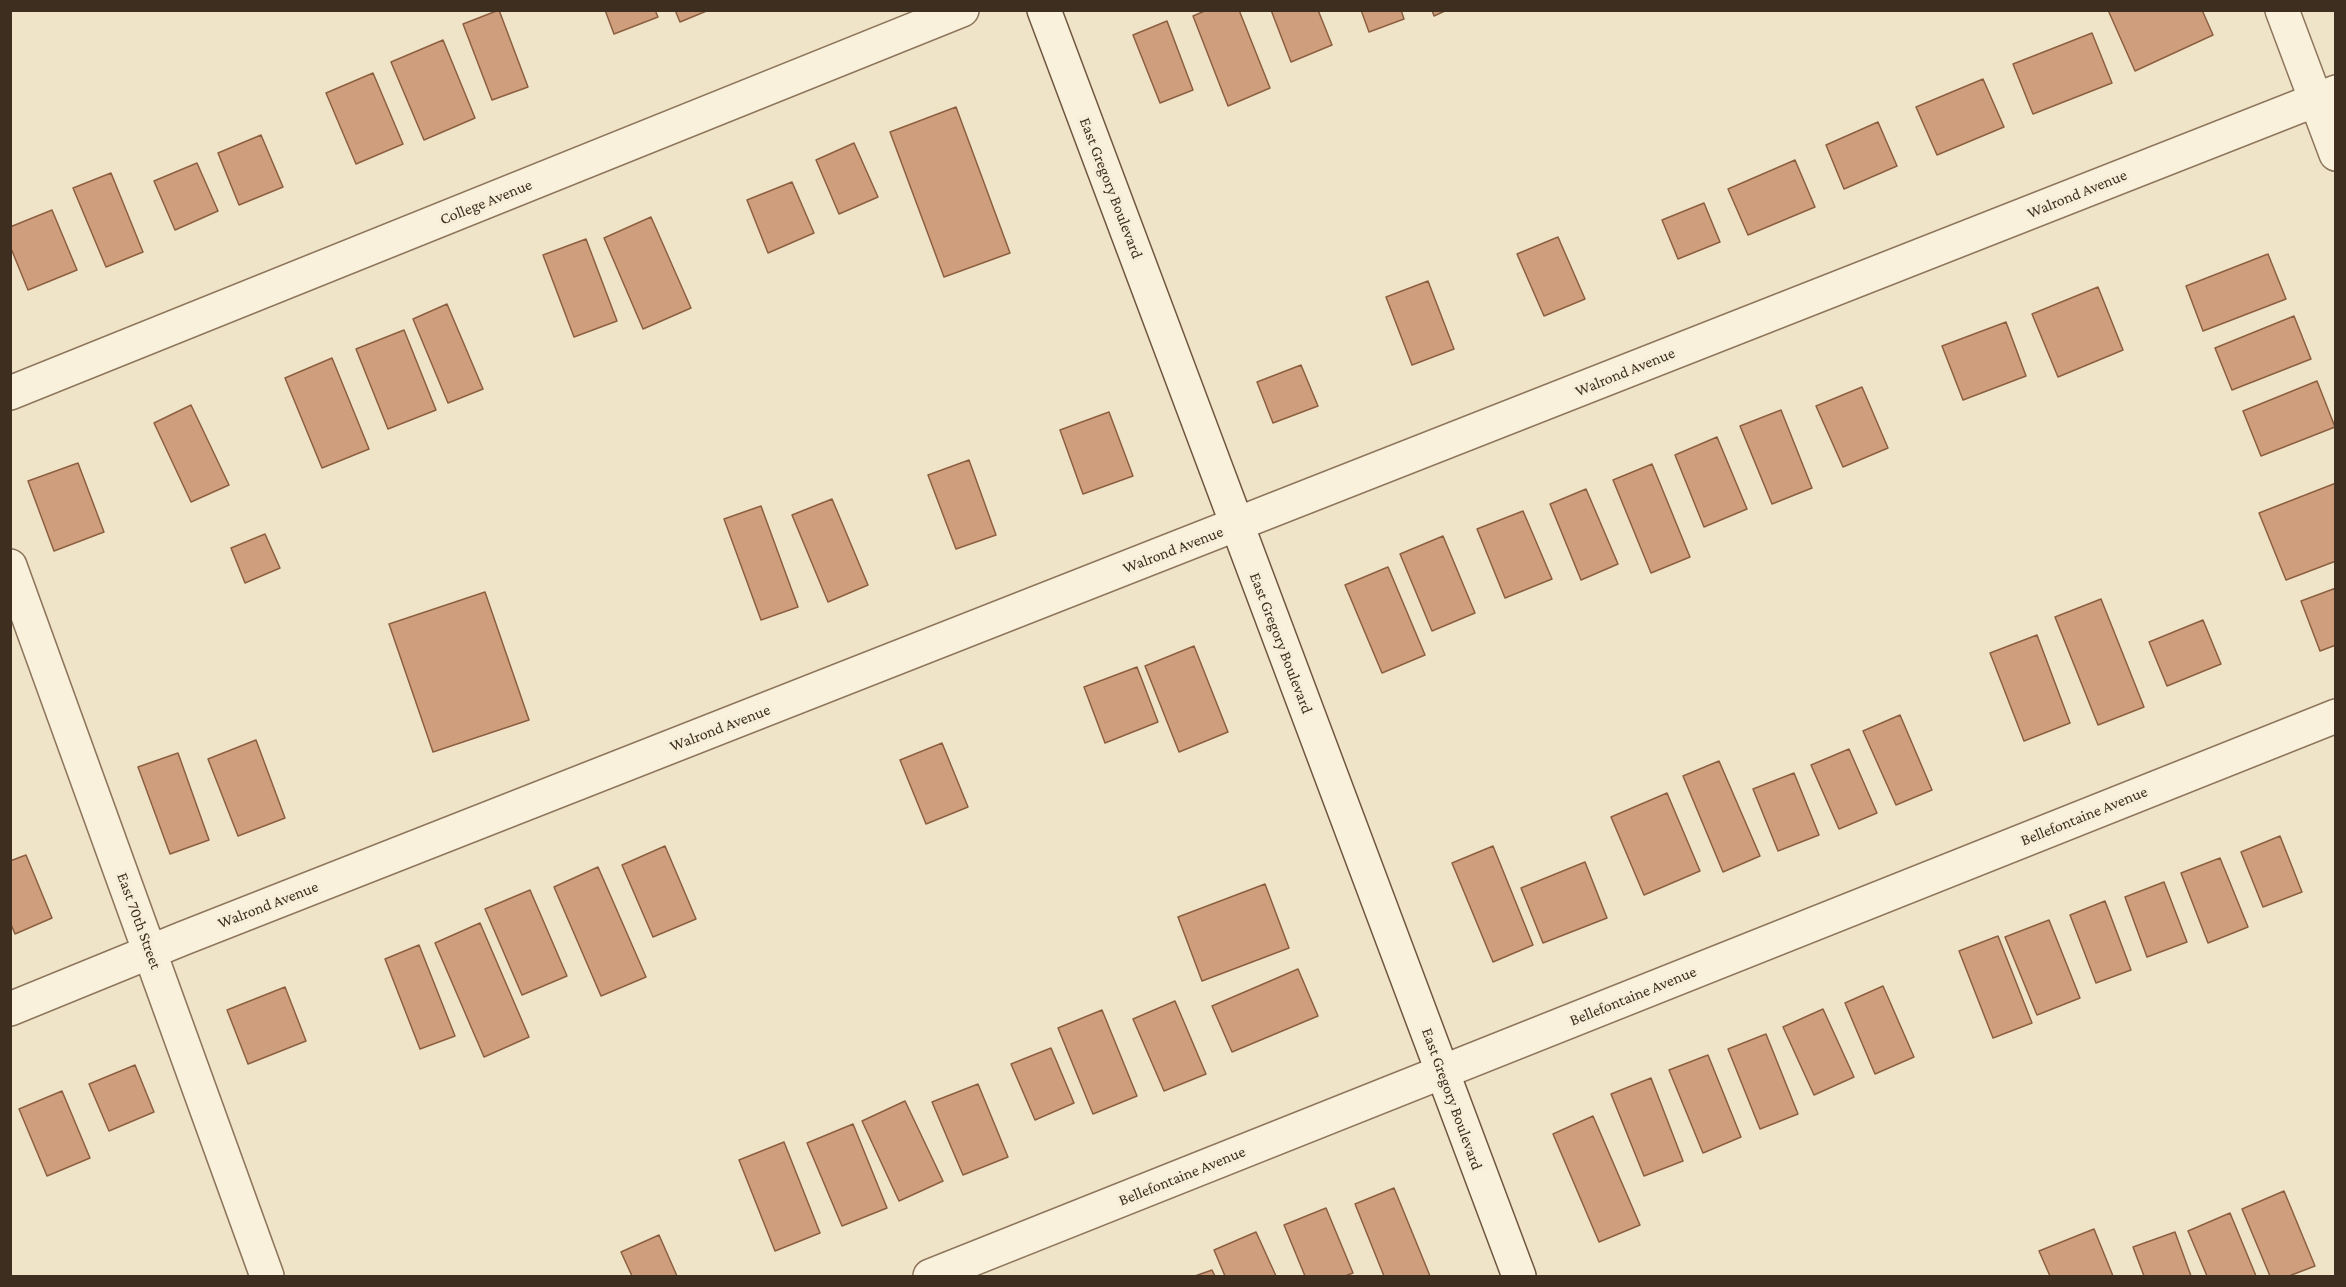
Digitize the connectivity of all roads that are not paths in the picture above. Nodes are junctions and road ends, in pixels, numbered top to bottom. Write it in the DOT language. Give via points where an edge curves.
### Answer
graph roads {
  1 [pos="962,10"];
  2 [pos="1044,10"];
  3 [pos="2282,10"];
  4 [pos="2325,96"];
  5 [pos="2336,154"];
  6 [pos="10,393"];
  7 [pos="1237,525"];
  8 [pos="10,566"];
  9 [pos="2336,716"];
  10 [pos="150,951"];
  11 [pos="10,1009"];
  12 [pos="1442,1072"];
  13 [pos="267,1276"];
  14 [pos="930,1276"];
  15 [pos="1519,1276"];
  1 -- 6 [label="street, College Avenue"];
  2 -- 7 [label="street, East Gregory Boulevard"];
  3 -- 4 [label="street"];
  4 -- 5 [label="street"];
  4 -- 7 [label="street, Walrond Avenue"];
  7 -- 10 [label="street, Walrond Avenue"];
  7 -- 12 [label="street, East Gregory Boulevard"];
  8 -- 10 [label="street, East 70th Street"];
  9 -- 12 [label="street, Bellefontaine Avenue"];
  10 -- 11 [label="street, Walrond Avenue"];
  10 -- 13 [label="street, East 70th Street"];
  12 -- 14 [label="street, Bellefontaine Avenue"];
  12 -- 15 [label="street, East Gregory Boulevard"];
}
